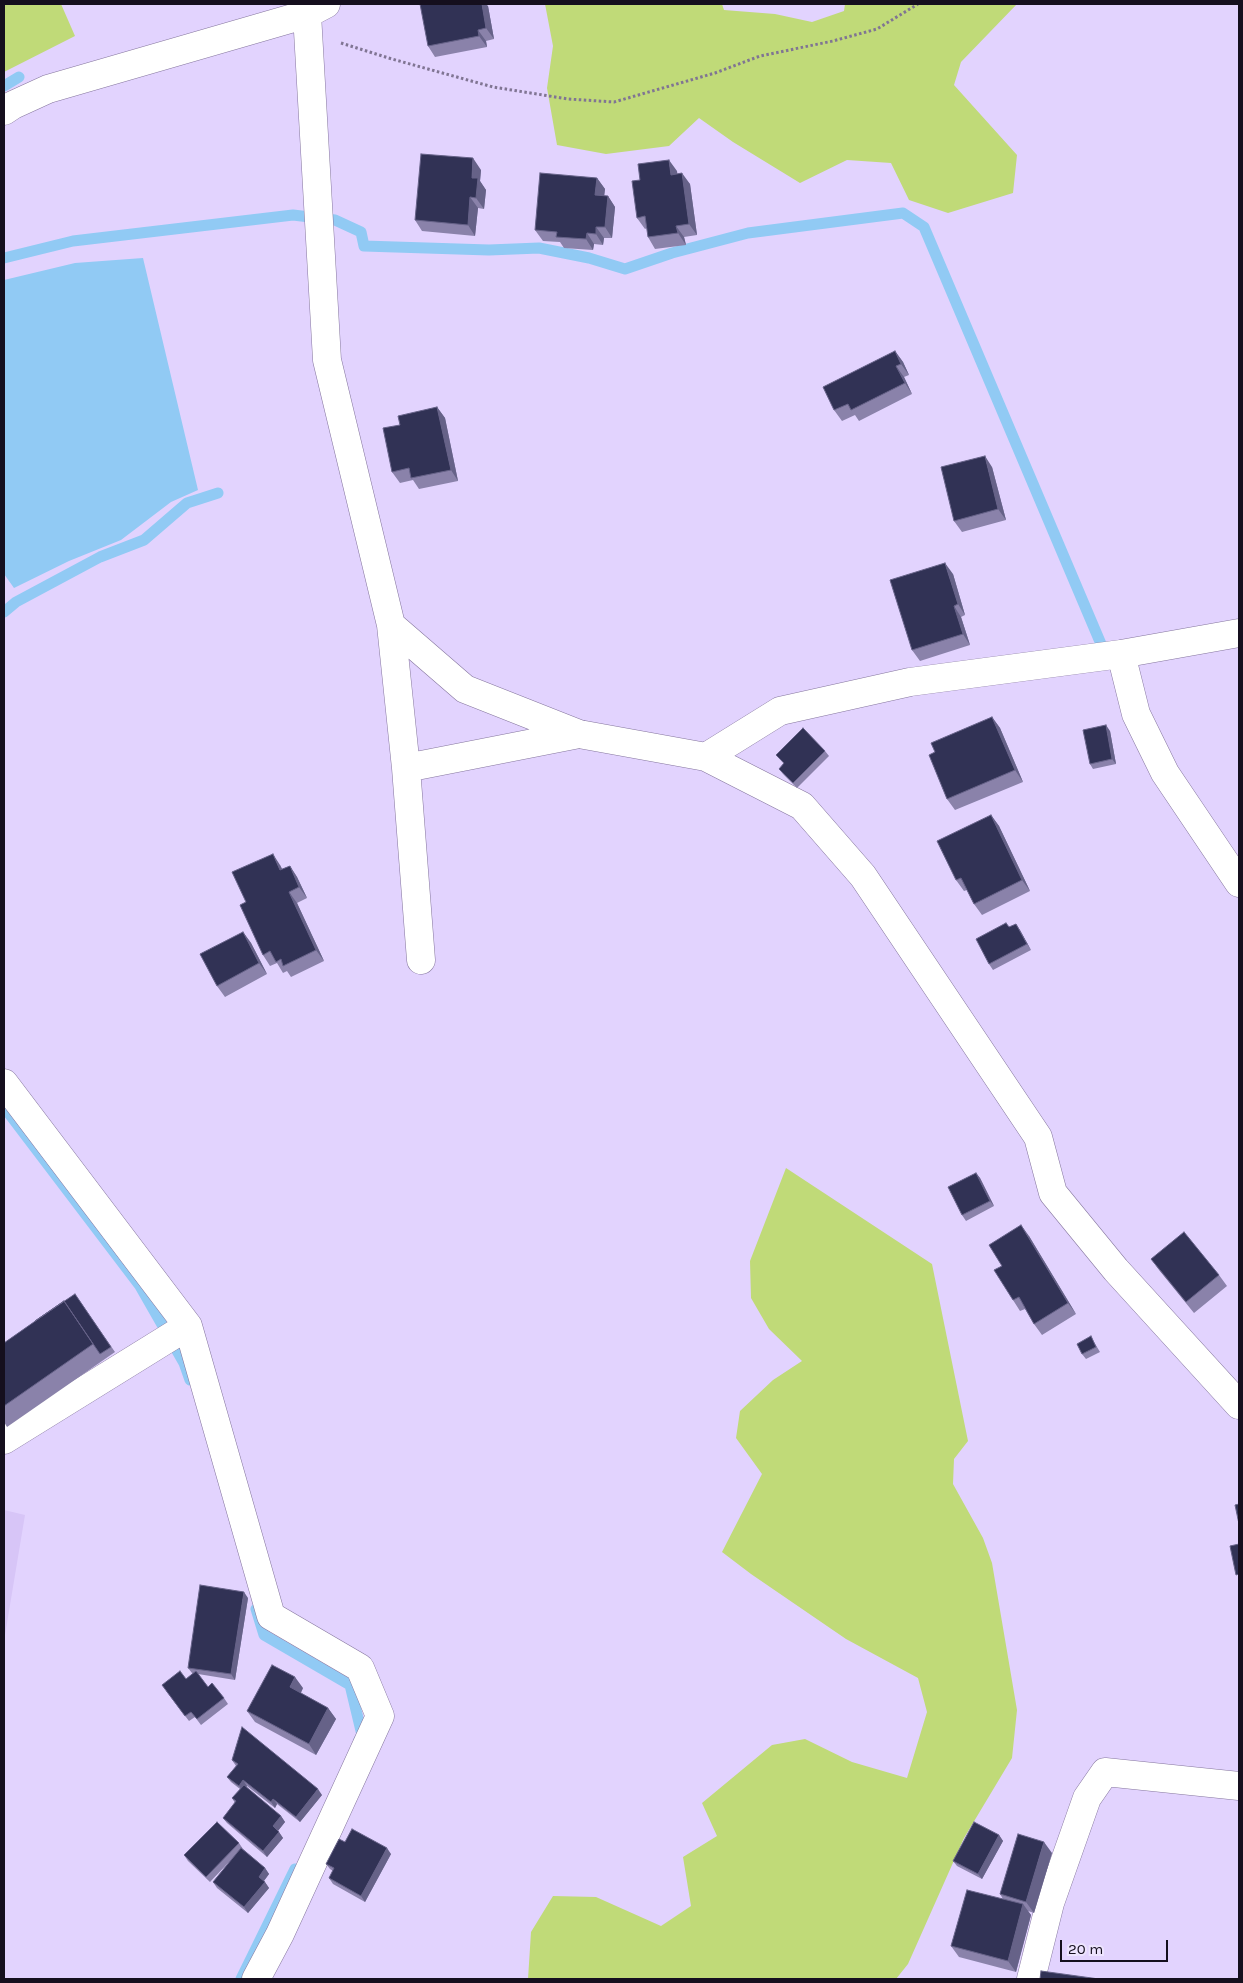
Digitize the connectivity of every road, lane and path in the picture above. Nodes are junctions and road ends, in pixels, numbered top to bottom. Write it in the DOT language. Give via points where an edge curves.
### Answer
graph roads {
  1 [pos="918,4"];
  2 [pos="314,17"];
  3 [pos="4,111"];
  4 [pos="391,625"];
  5 [pos="1239,633"];
  6 [pos="1121,654"];
  7 [pos="579,734"];
  8 [pos="706,757"];
  9 [pos="406,768"];
  10 [pos="1239,883"];
  11 [pos="421,960"];
  12 [pos="4,1083"];
  13 [pos="188,1326"];
  14 [pos="1239,1405"];
  15 [pos="4,1440"];
  16 [pos="1239,1786"];
  17 [pos="256,1979"];
  18 [pos="1031,1979"];
  1 -- 2 [label="path" via="877,29 760,56 715,73 614,102 568,99 493,87 392,59"];
  2 -- 3 [label="street" via="48,89"];
  2 -- 4 [label="street" via="327,360"];
  4 -- 7 [label="street" via="465,689"];
  4 -- 9 [label="street"];
  5 -- 6 [label="street"];
  6 -- 8 [label="street" via="910,682 780,712"];
  6 -- 10 [label="street" via="1136,714 1165,773"];
  7 -- 8 [label="street"];
  7 -- 9 [label="street"];
  8 -- 14 [label="street" via="802,806 863,876 1038,1136 1054,1193 1116,1270"];
  9 -- 11 [label="street"];
  12 -- 13 [label="street"];
  13 -- 15 [label="street"];
  13 -- 17 [label="street" via="271,1616 360,1668 380,1716 280,1934"];
  16 -- 18 [label="street" via="1105,1772 1087,1798 1050,1903"];
}
